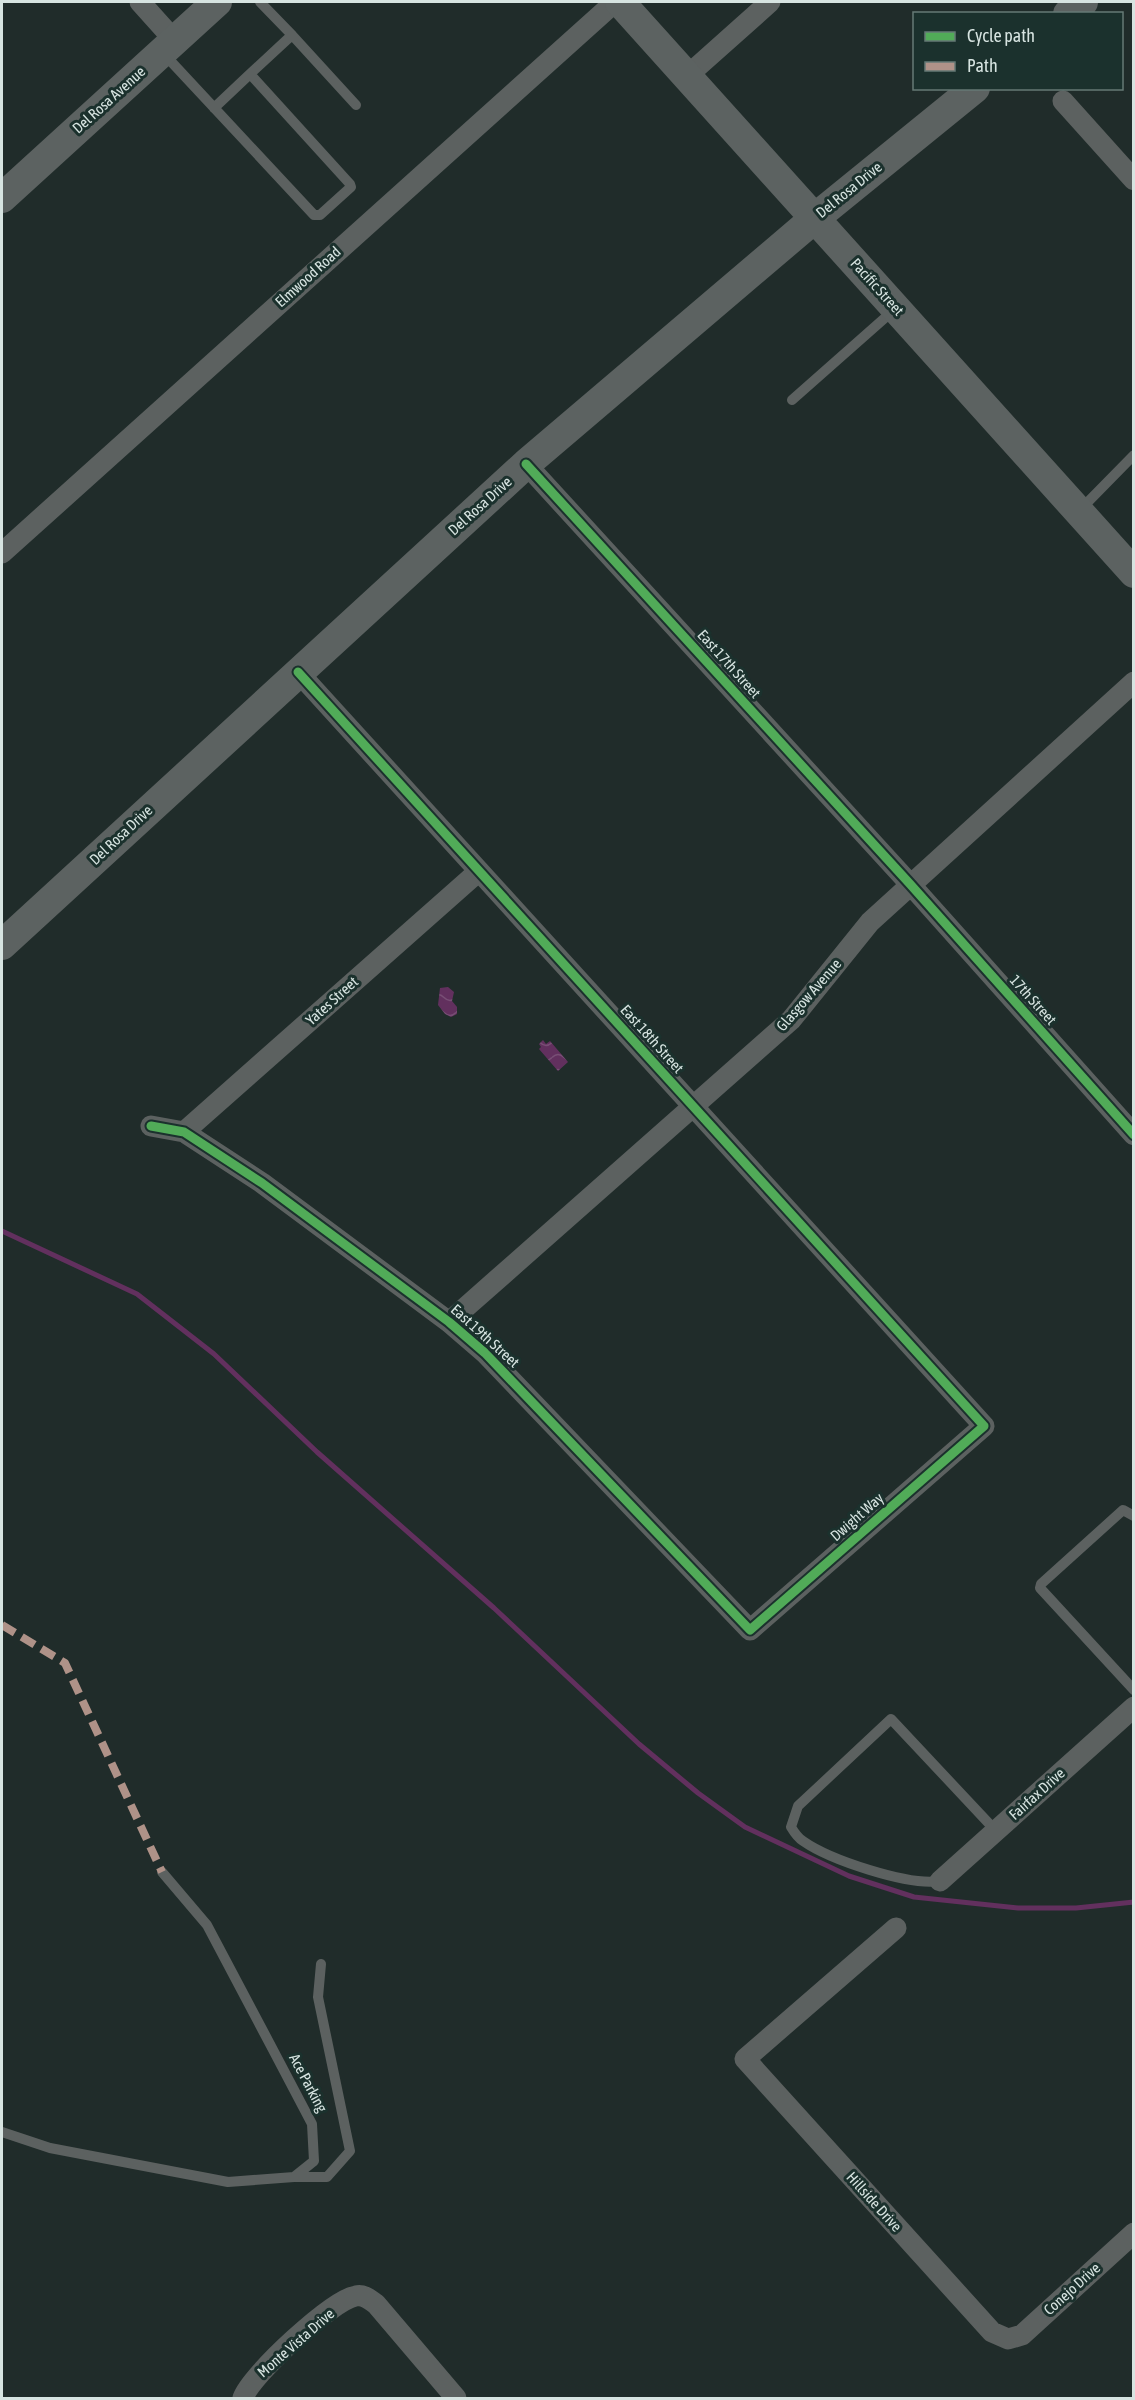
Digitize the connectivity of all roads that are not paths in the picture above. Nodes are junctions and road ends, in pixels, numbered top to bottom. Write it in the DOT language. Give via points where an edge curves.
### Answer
graph roads {
  1 [pos="140,2"];
  2 [pos="217,2"];
  3 [pos="260,2"];
  4 [pos="615,2"];
  5 [pos="620,2"];
  6 [pos="770,2"];
  7 [pos="1083,2"];
  8 [pos="1070,12"];
  9 [pos="292,35"];
  10 [pos="168,46"];
  11 [pos="250,74"];
  12 [pos="687,76"];
  13 [pos="973,90"];
  14 [pos="1062,101"];
  15 [pos="356,105"];
  16 [pos="214,108"];
  17 [pos="1134,180"];
  18 [pos="5,189"];
  19 [pos="815,218"];
  20 [pos="896,308"];
  21 [pos="792,400"];
  22 [pos="1134,455"];
  23 [pos="526,464"];
  24 [pos="1078,512"];
  25 [pos="2,554"];
  26 [pos="1134,573"];
  27 [pos="298,672"];
  28 [pos="1134,682"];
  29 [pos="479,871"];
  30 [pos="910,884"];
  31 [pos="2,945"];
  32 [pos="694,1107"];
  33 [pos="151,1126"];
  34 [pos="184,1132"];
  35 [pos="1134,1135"];
  36 [pos="449,1322"];
  37 [pos="984,1426"];
  38 [pos="1134,1516"];
  39 [pos="750,1630"];
  40 [pos="1133,1705"];
  41 [pos="996,1831"];
  42 [pos="162,1872"];
  43 [pos="940,1881"];
  44 [pos="896,1928"];
  45 [pos="321,1964"];
  46 [pos="2,2132"];
  47 [pos="294,2177"];
  48 [pos="1134,2233"];
  49 [pos="1008,2339"];
  50 [pos="243,2398"];
  51 [pos="456,2398"];
  1 -- 10 [label="street"];
  2 -- 10 [label="main road, Del Rosa Avenue"];
  3 -- 9 [label="lane"];
  4 -- 25 [label="street, Elmwood Road"];
  5 -- 12 [label="main road, Pacific Street"];
  6 -- 12 [label="street"];
  7 -- 8 [label="main road"];
  9 -- 11 [label="lane"];
  9 -- 15 [label="lane"];
  10 -- 16 [label="lane"];
  10 -- 18 [label="main road, Del Rosa Avenue"];
  11 -- 16 [label="lane"];
  11 -- 16 [label="lane" via="351,187 320,215 314,215"];
  12 -- 19 [label="main road, Pacific Street"];
  13 -- 19 [label="main road, Del Rosa Drive"];
  14 -- 17 [label="street"];
  19 -- 20 [label="main road, Pacific Street"];
  19 -- 23 [label="main road, Del Rosa Drive"];
  20 -- 21 [label="lane"];
  20 -- 24 [label="main road, Pacific Street"];
  22 -- 24 [label="lane"];
  23 -- 27 [label="main road, Del Rosa Drive"];
  23 -- 30 [label="street, East 17th Street"];
  24 -- 26 [label="main road, Pacific Street"];
  27 -- 29 [label="street, East 18th Street"];
  27 -- 31 [label="main road, Del Rosa Drive"];
  28 -- 30 [label="street, Glasgow Avenue"];
  29 -- 32 [label="street, East 18th Street"];
  29 -- 34 [label="street, Yates Street"];
  30 -- 32 [label="street, Glasgow Avenue" via="870,922 791,1020"];
  30 -- 35 [label="street, 17th Street"];
  32 -- 36 [label="street, Glasgow Avenue"];
  32 -- 37 [label="street, East 18th Street"];
  33 -- 34 [label="street, East 19th Street"];
  34 -- 36 [label="street, East 19th Street" via="262,1182"];
  36 -- 39 [label="street, East 19th Street" via="485,1353"];
  37 -- 39 [label="street, Dwight Way"];
  38 -- 40 [label="lane" via="1123,1510 1040,1588"];
  40 -- 41 [label="street, Fairfax Drive"];
  41 -- 43 [label="street, Fairfax Drive"];
  41 -- 43 [label="lane" via="891,1719 798,1806 792,1817 791,1827 801,1840 831,1855 904,1880"];
  42 -- 47 [label="lane, Ace Parking" via="207,1925 312,2124 314,2161"];
  44 -- 49 [label="street, Hillside Drive" via="745,2059 992,2332"];
  45 -- 47 [label="lane" via="318,1997 350,2151 327,2176"];
  46 -- 47 [label="lane" via="50,2148 228,2182"];
  48 -- 49 [label="street, Conejo Drive" via="1022,2334"];
  50 -- 51 [label="street, Monte Vista Drive" via="266,2365 327,2313 355,2295 376,2304"];
}
